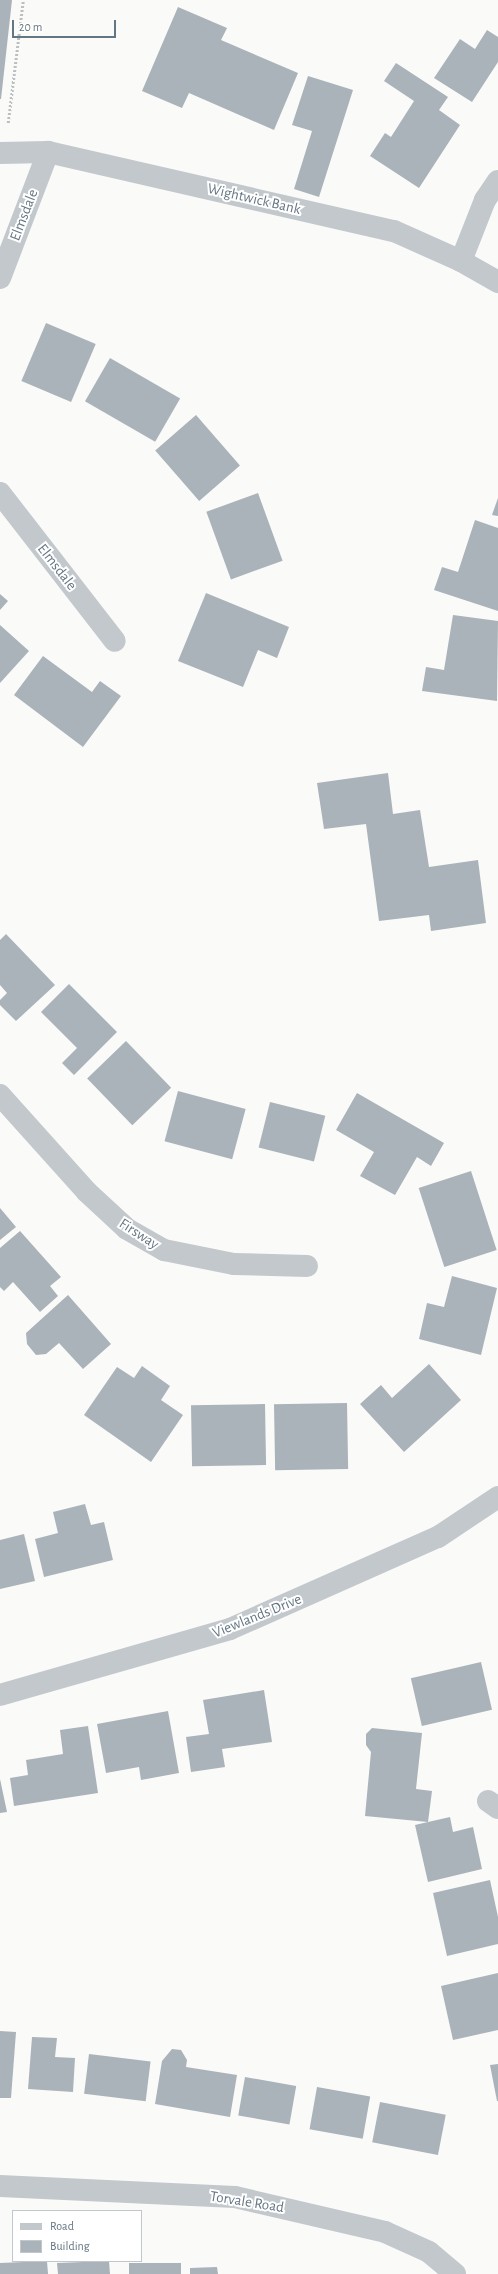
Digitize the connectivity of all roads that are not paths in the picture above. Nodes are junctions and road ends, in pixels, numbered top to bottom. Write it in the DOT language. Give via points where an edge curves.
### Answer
graph roads {
  1 [pos="48,152"];
  2 [pos="2,153"];
  3 [pos="498,181"];
  4 [pos="461,261"];
  5 [pos="0,278"];
  6 [pos="498,282"];
  7 [pos="0,493"];
  8 [pos="115,641"];
  9 [pos="0,1095"];
  10 [pos="307,1266"];
  11 [pos="498,1497"];
  12 [pos="0,1695"];
  13 [pos="0,2186"];
  14 [pos="455,2274"];
  1 -- 2 [label="street, Wightwick Bank"];
  1 -- 4 [label="street, Wightwick Bank" via="394,231"];
  1 -- 5 [label="street, Elmsdale"];
  3 -- 4 [label="street" via="486,200"];
  4 -- 6 [label="street, Wightwick Bank"];
  7 -- 8 [label="street, Elmsdale"];
  9 -- 10 [label="street, Firsway" via="87,1192 127,1229 164,1250 234,1264"];
  11 -- 12 [label="street, Viewlands Drive" via="438,1537 230,1629"];
  13 -- 14 [label="street, Torvale Road" via="235,2197 385,2232 429,2252"];
}
